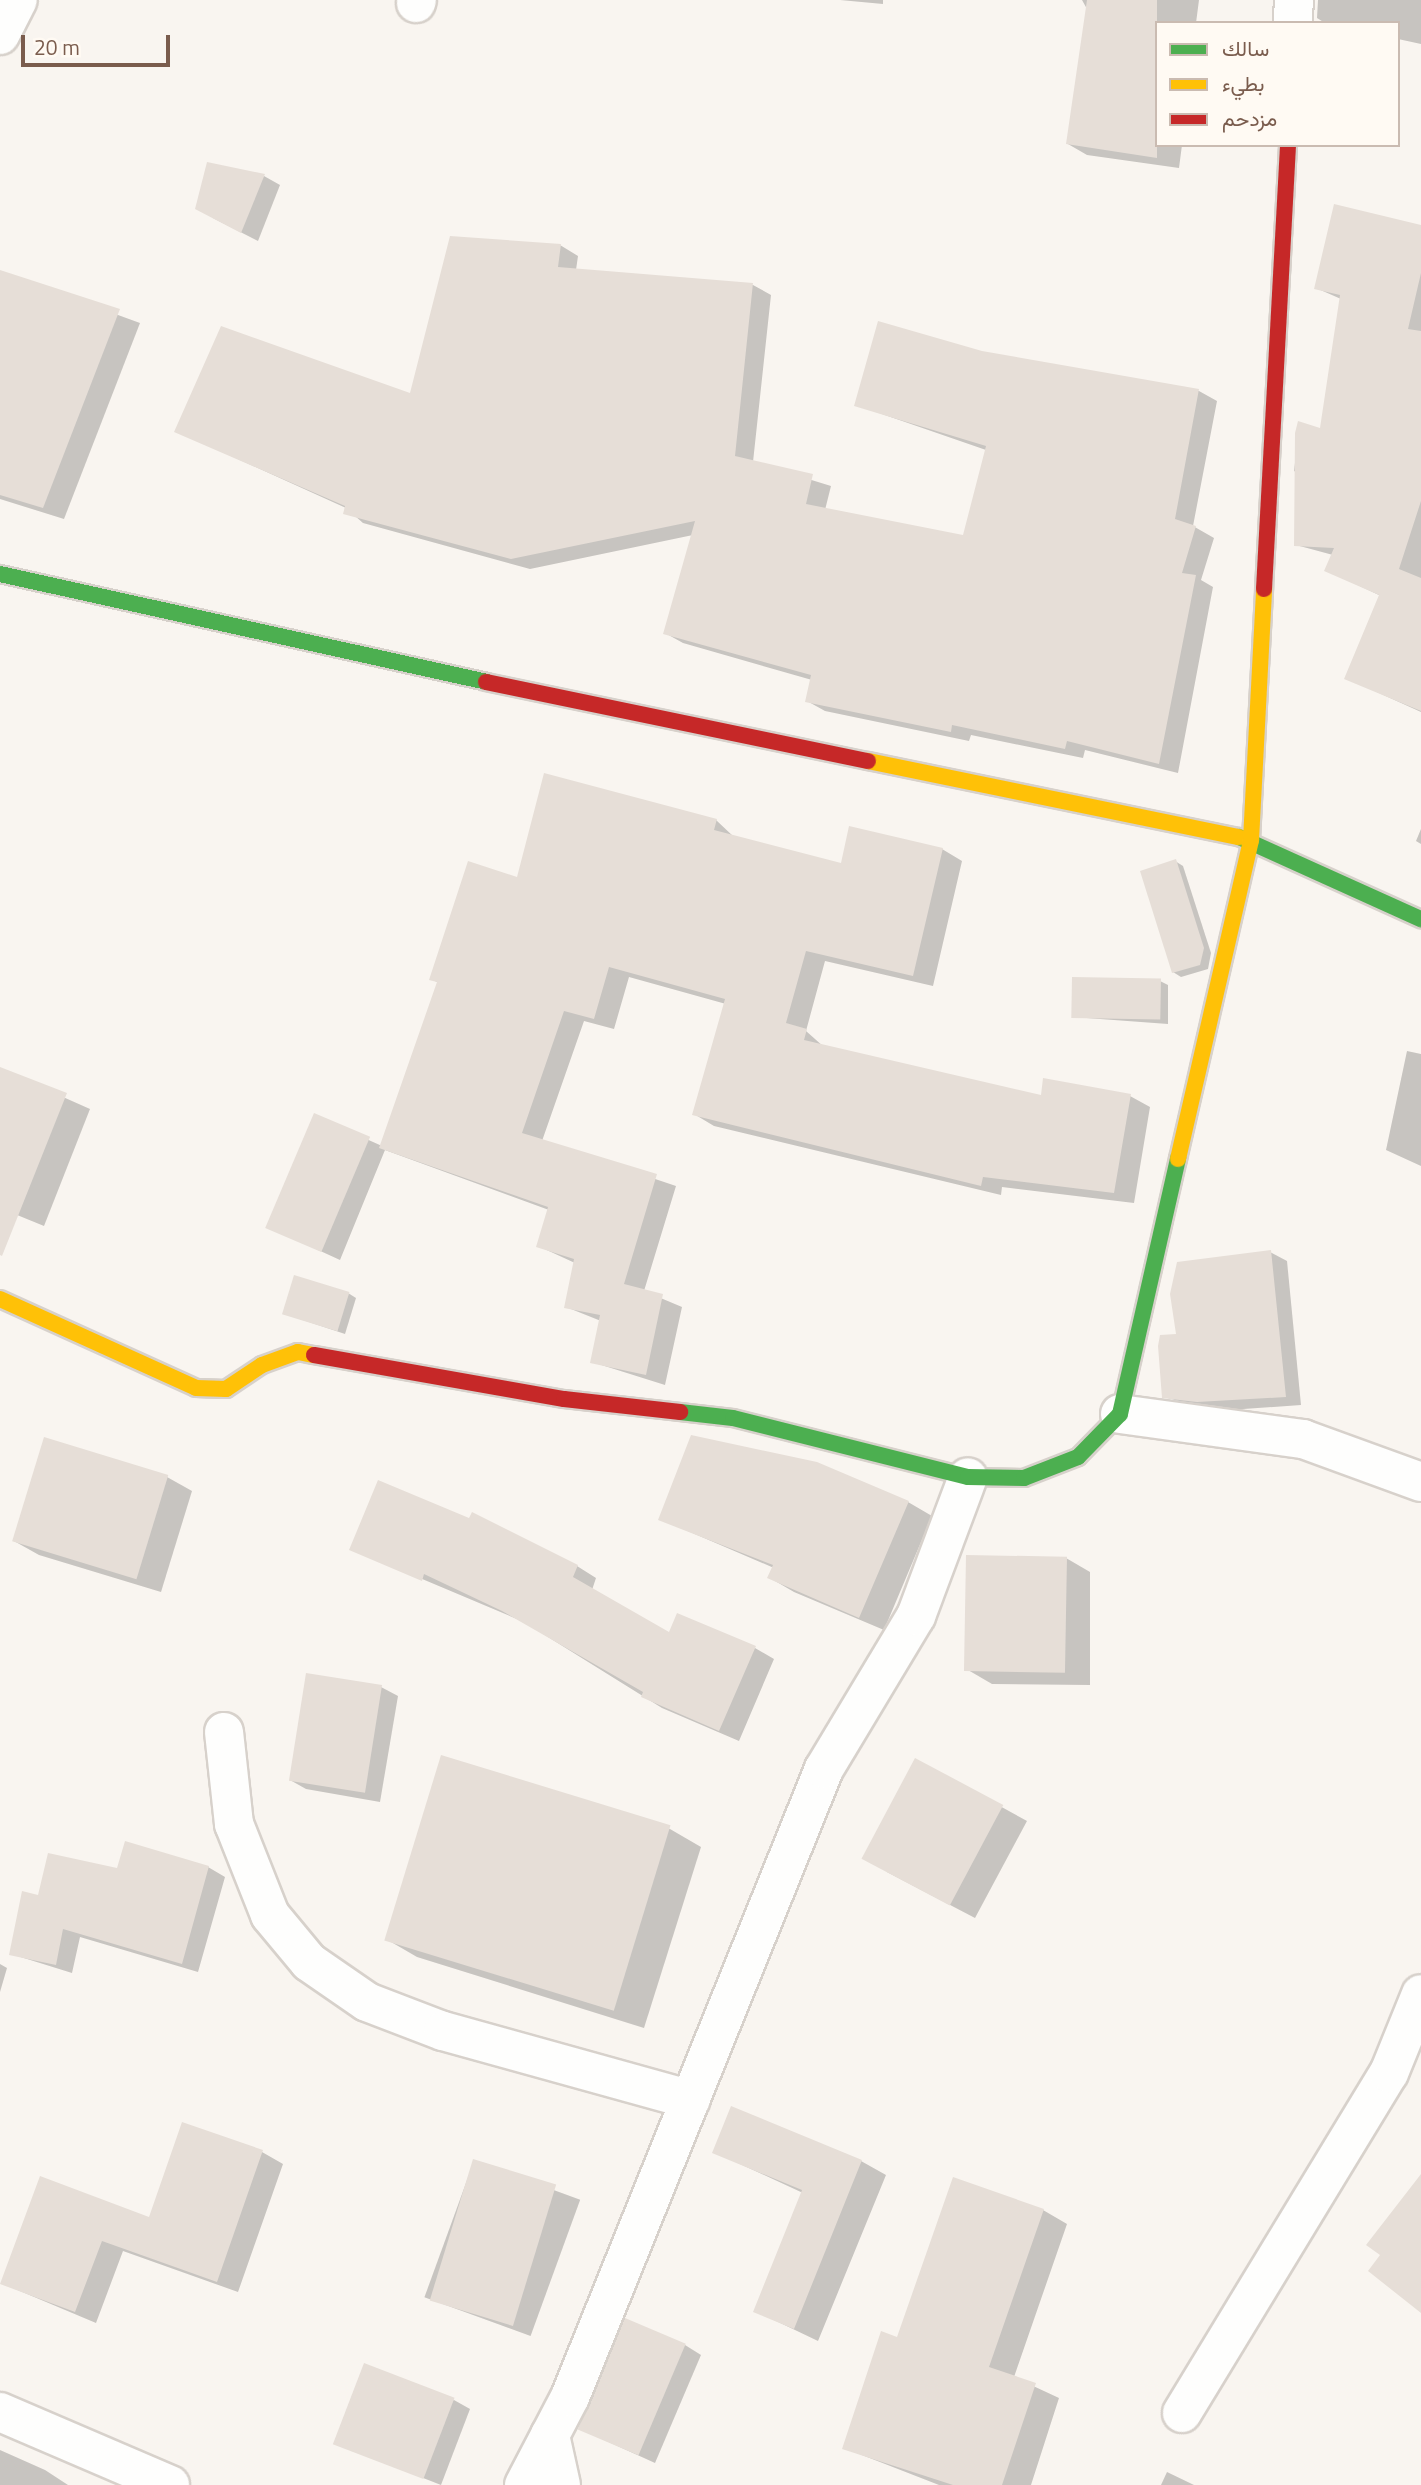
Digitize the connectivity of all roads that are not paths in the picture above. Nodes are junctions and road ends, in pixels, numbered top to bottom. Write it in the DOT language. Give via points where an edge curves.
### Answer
graph roads {
  1 [pos="18,0"];
  2 [pos="1294,0"];
  3 [pos="1293,21"];
  4 [pos="0,35"];
  5 [pos="1288,147"];
  6 [pos="0,574"];
  7 [pos="1251,839"];
  8 [pos="1421,919"];
  9 [pos="0,1299"];
  10 [pos="1120,1414"];
  11 [pos="968,1477"];
  12 [pos="1421,1482"];
  13 [pos="224,1732"];
  14 [pos="1421,1994"];
  15 [pos="691,2100"];
  16 [pos="0,2412"];
  17 [pos="1182,2413"];
  18 [pos="550,2435"];
  19 [pos="170,2485"];
  20 [pos="524,2485"];
  21 [pos="561,2485"];
  1 -- 4 [label="street"];
  2 -- 3 [label="street"];
  5 -- 7 [label="street"];
  6 -- 7 [label="street" via="427,670"];
  7 -- 8 [label="street"];
  7 -- 10 [label="street"];
  9 -- 11 [label="street" via="196,1388 226,1390 261,1364 298,1352 564,1399 733,1418"];
  10 -- 11 [label="street" via="1078,1457 1024,1478"];
  10 -- 12 [label="street" via="1303,1439"];
  11 -- 15 [label="street" via="916,1616 824,1769"];
  13 -- 15 [label="street" via="234,1824 270,1915 309,1962 367,2002 443,2031"];
  14 -- 17 [label="street" via="1389,2073"];
  15 -- 18 [label="street"];
  16 -- 19 [label="street"];
  18 -- 20 [label="street"];
  18 -- 21 [label="street"];
}
